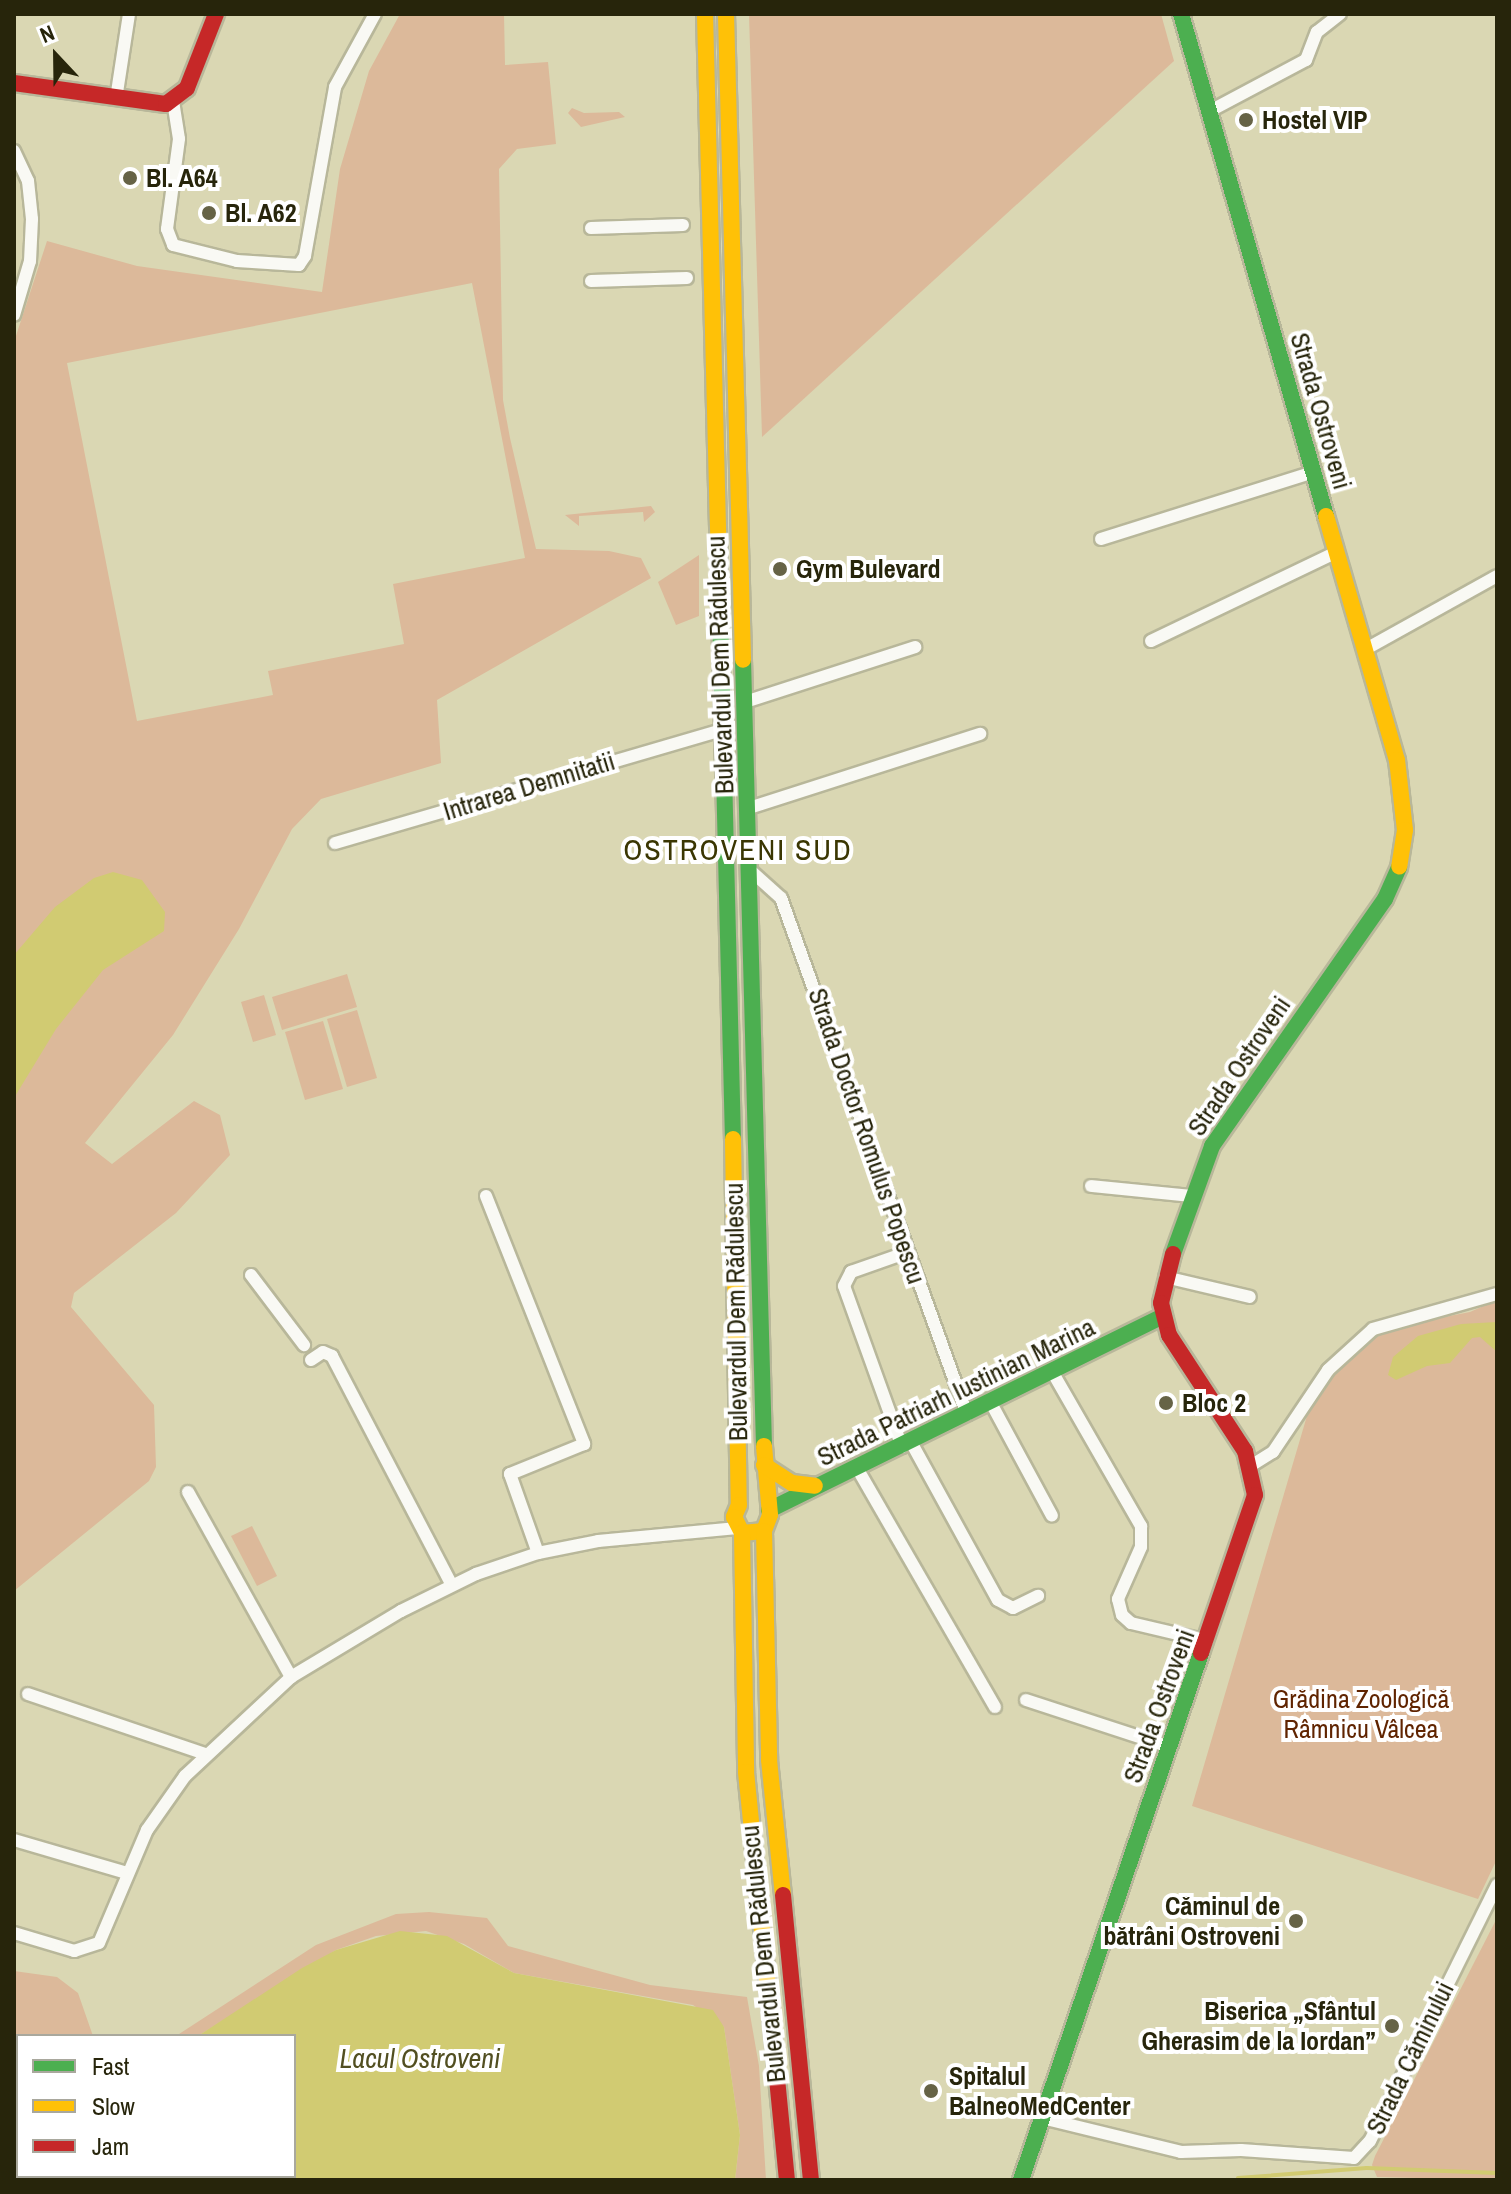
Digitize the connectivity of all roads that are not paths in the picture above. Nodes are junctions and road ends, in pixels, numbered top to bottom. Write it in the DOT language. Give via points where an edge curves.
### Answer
graph roads {
  1 [pos="129,14"];
  2 [pos="216,14"];
  3 [pos="375,14"];
  4 [pos="705,14"];
  5 [pos="726,14"];
  6 [pos="1181,14"];
  7 [pos="1340,14"];
  8 [pos="14,83"];
  9 [pos="116,99"];
  10 [pos="173,101"];
  11 [pos="1208,112"];
  12 [pos="14,151"];
  13 [pos="683,225"];
  14 [pos="591,228"];
  15 [pos="687,278"];
  16 [pos="591,281"];
  17 [pos="14,315"];
  18 [pos="1314,472"];
  19 [pos="739,487"];
  20 [pos="717,488"];
  21 [pos="1101,539"];
  22 [pos="1337,552"];
  23 [pos="1497,576"];
  24 [pos="1151,641"];
  25 [pos="915,647"];
  26 [pos="1364,650"];
  27 [pos="745,702"];
  28 [pos="724,729"];
  29 [pos="980,734"];
  30 [pos="749,808"];
  31 [pos="335,843"];
  32 [pos="751,871"];
  33 [pos="1091,1186"];
  34 [pos="486,1196"];
  35 [pos="1191,1196"];
  36 [pos="908,1252"];
  37 [pos="251,1275"];
  38 [pos="1165,1277"];
  39 [pos="1497,1294"];
  40 [pos="1250,1297"];
  41 [pos="1163,1316"];
  42 [pos="304,1345"];
  43 [pos="311,1360"];
  44 [pos="1053,1373"];
  45 [pos="991,1403"];
  46 [pos="967,1415"];
  47 [pos="907,1444"];
  48 [pos="764,1465"];
  49 [pos="1252,1465"];
  50 [pos="857,1468"];
  51 [pos="821,1485"];
  52 [pos="188,1492"];
  53 [pos="768,1508"];
  54 [pos="1052,1516"];
  55 [pos="738,1519"];
  56 [pos="764,1531"];
  57 [pos="538,1553"];
  58 [pos="451,1584"];
  59 [pos="1038,1596"];
  60 [pos="1207,1641"];
  61 [pos="291,1677"];
  62 [pos="28,1694"];
  63 [pos="1026,1700"];
  64 [pos="995,1707"];
  65 [pos="1170,1747"];
  66 [pos="205,1754"];
  67 [pos="14,1840"];
  68 [pos="127,1873"];
  69 [pos="1497,1885"];
  70 [pos="14,1933"];
  71 [pos="1042,2118"];
  72 [pos="787,2180"];
  73 [pos="811,2180"];
  74 [pos="1021,2180"];
  1 -- 9 [label="street"];
  2 -- 10 [label="main road" via="187,88"];
  3 -- 10 [label="street" via="335,87 305,256 299,265 180,251 169,239 179,139"];
  4 -- 20 [label="main road, Bulevardul Dem Rădulescu"];
  5 -- 19 [label="main road, Bulevardul Dem Rădulescu"];
  6 -- 11 [label="main road, Strada Ostroveni"];
  7 -- 11 [label="street" via="1317,32 1306,60"];
  8 -- 9 [label="main road"];
  9 -- 10 [label="main road"];
  11 -- 18 [label="main road, Strada Ostroveni"];
  12 -- 17 [label="street" via="28,181 32,219 30,261"];
  13 -- 14 [label="street"];
  15 -- 16 [label="street"];
  18 -- 21 [label="street"];
  18 -- 22 [label="main road, Strada Ostroveni"];
  19 -- 20 [label="main road"];
  19 -- 27 [label="main road, Bulevardul Dem Rădulescu"];
  20 -- 28 [label="main road, Bulevardul Dem Rădulescu"];
  22 -- 24 [label="street"];
  22 -- 26 [label="main road, Strada Ostroveni"];
  23 -- 26 [label="street"];
  25 -- 27 [label="street"];
  26 -- 35 [label="main road, Strada Ostroveni" via="1402,783 1405,830 1398,870 1377,912 1222,1127"];
  27 -- 30 [label="main road, Bulevardul Dem Rădulescu"];
  28 -- 31 [label="street, Intrarea Demnitatii"];
  28 -- 55 [label="main road, Bulevardul Dem Rădulescu"];
  29 -- 30 [label="street"];
  30 -- 32 [label="main road, Bulevardul Dem Rădulescu"];
  32 -- 36 [label="street, Strada Doctor Romulus Popescu" via="781,898 855,1092"];
  32 -- 48 [label="main road, Bulevardul Dem Rădulescu"];
  33 -- 35 [label="street"];
  34 -- 57 [label="street" via="584,1444 510,1474"];
  35 -- 38 [label="main road, Strada Ostroveni"];
  36 -- 46 [label="street, Strada Doctor Romulus Popescu"];
  36 -- 47 [label="street" via="851,1272 844,1286"];
  37 -- 42 [label="street"];
  38 -- 40 [label="street"];
  38 -- 41 [label="main road, Strada Ostroveni"];
  39 -- 49 [label="street" via="1373,1329 1328,1370 1273,1452"];
  41 -- 44 [label="main road, Strada Patriarh Iustinian Marina"];
  41 -- 49 [label="main road, Strada Ostroveni" via="1177,1351"];
  43 -- 58 [label="street" via="323,1352 332,1356"];
  44 -- 45 [label="main road, Strada Patriarh Iustinian Marina"];
  44 -- 60 [label="street" via="1141,1526 1141,1547 1118,1599 1122,1615 1131,1623"];
  45 -- 46 [label="main road, Strada Patriarh Iustinian Marina"];
  45 -- 54 [label="street"];
  46 -- 47 [label="main road, Strada Patriarh Iustinian Marina"];
  47 -- 50 [label="main road, Strada Patriarh Iustinian Marina"];
  47 -- 59 [label="street" via="998,1600 1013,1608"];
  48 -- 51 [label="main road" via="792,1483"];
  48 -- 53 [label="main road, Bulevardul Dem Rădulescu"];
  49 -- 60 [label="main road, Strada Ostroveni" via="1251,1514"];
  50 -- 51 [label="main road, Strada Patriarh Iustinian Marina"];
  50 -- 64 [label="street"];
  51 -- 53 [label="main road, Strada Patriarh Iustinian Marina"];
  52 -- 61 [label="street"];
  53 -- 55 [label="main road" via="750,1499"];
  53 -- 56 [label="main road, Bulevardul Dem Rădulescu"];
  55 -- 56 [label="main road"];
  55 -- 57 [label="street" via="705,1529"];
  55 -- 72 [label="main road, Bulevardul Dem Rădulescu" via="746,1782"];
  56 -- 73 [label="main road, Bulevardul Dem Rădulescu" via="773,1831"];
  57 -- 58 [label="street"];
  58 -- 61 [label="street"];
  60 -- 65 [label="main road, Strada Ostroveni"];
  61 -- 66 [label="street"];
  62 -- 66 [label="street"];
  63 -- 65 [label="street"];
  65 -- 71 [label="main road, Strada Ostroveni"];
  66 -- 68 [label="street" via="163,1805"];
  67 -- 68 [label="street"];
  68 -- 70 [label="street" via="106,1933 91,1948 74,1951"];
  69 -- 71 [label="street, Strada Căminului" via="1370,2141 1354,2158 1241,2150 1181,2152"];
  71 -- 74 [label="main road, Strada Ostroveni"];
}
